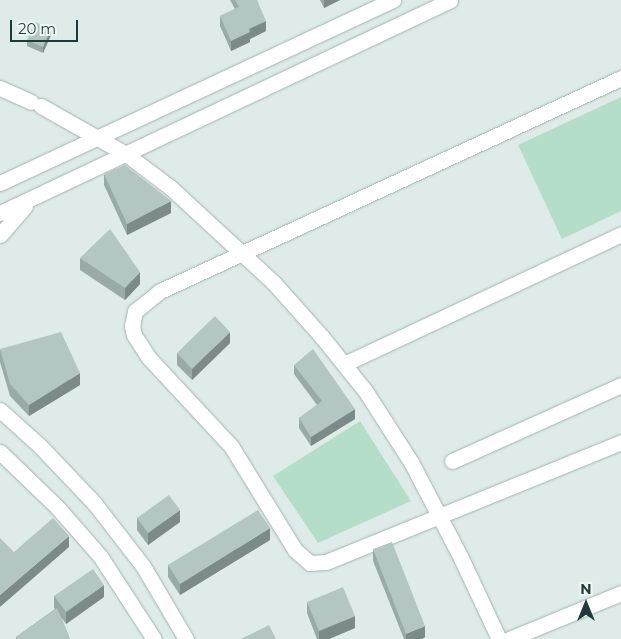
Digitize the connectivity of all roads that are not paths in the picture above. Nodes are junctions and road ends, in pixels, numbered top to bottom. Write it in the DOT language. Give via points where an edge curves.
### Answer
graph roads {
  1 [pos="393,0"];
  2 [pos="450,0"];
  3 [pos="621,78"];
  4 [pos="0,88"];
  5 [pos="98,138"];
  6 [pos="126,154"];
  7 [pos="0,183"];
  8 [pos="36,196"];
  9 [pos="0,213"];
  10 [pos="0,234"];
  11 [pos="621,234"];
  12 [pos="243,254"];
  13 [pos="344,364"];
  14 [pos="621,385"];
  15 [pos="0,410"];
  16 [pos="621,442"];
  17 [pos="0,452"];
  18 [pos="452,461"];
  19 [pos="441,516"];
  20 [pos="621,593"];
  21 [pos="154,639"];
  22 [pos="186,639"];
  23 [pos="499,639"];
  24 [pos="509,639"];
  1 -- 5 [label="street"];
  2 -- 6 [label="street"];
  3 -- 12 [label="street"];
  4 -- 5 [label="street"];
  5 -- 6 [label="street"];
  5 -- 7 [label="street"];
  6 -- 8 [label="street"];
  6 -- 12 [label="street" via="192,205"];
  8 -- 9 [label="street"];
  8 -- 10 [label="street"];
  11 -- 13 [label="street"];
  12 -- 13 [label="street" via="293,304"];
  12 -- 19 [label="street" via="160,291 142,303 135,311 132,326 140,346 231,446 302,558 318,564 326,562"];
  13 -- 19 [label="street" via="386,422"];
  14 -- 18 [label="street"];
  15 -- 22 [label="street" via="40,446 95,504 143,566"];
  16 -- 19 [label="street"];
  17 -- 21 [label="street" via="86,538"];
  19 -- 23 [label="street"];
  20 -- 24 [label="street"];
}
